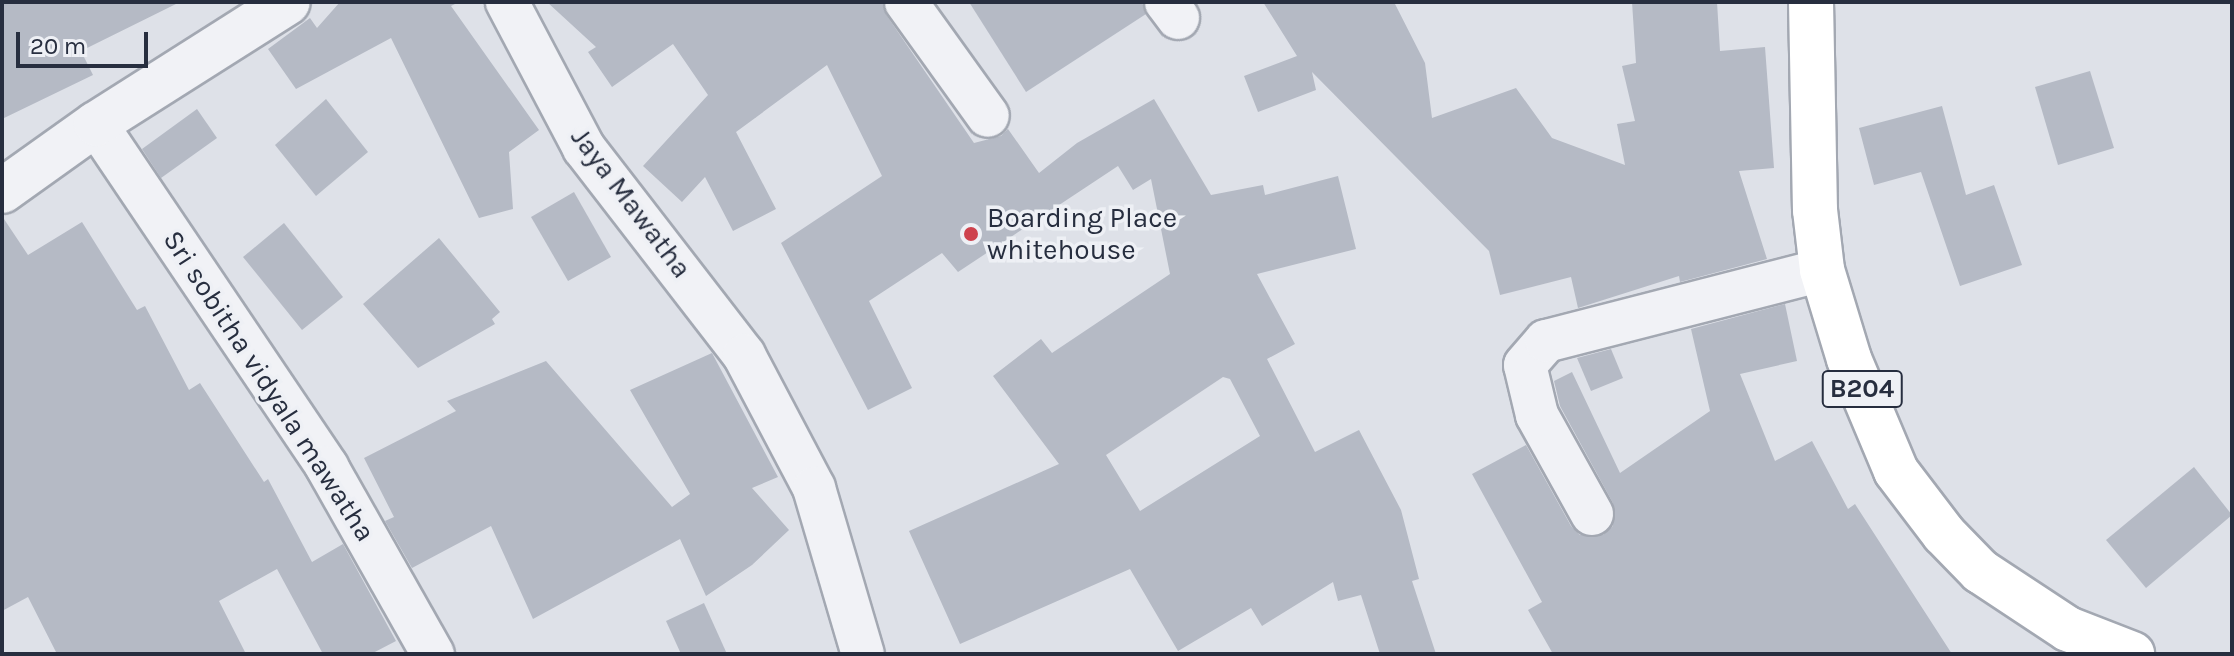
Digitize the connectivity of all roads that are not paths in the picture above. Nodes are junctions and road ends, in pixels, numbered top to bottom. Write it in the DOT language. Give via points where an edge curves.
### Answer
graph roads {
  1 [pos="288,2"];
  2 [pos="507,2"];
  3 [pos="906,2"];
  4 [pos="1811,2"];
  5 [pos="988,116"];
  6 [pos="96,124"];
  7 [pos="2,191"];
  8 [pos="1822,270"];
  9 [pos="1592,514"];
  10 [pos="433,654"];
  11 [pos="863,654"];
  12 [pos="2132,654"];
  1 -- 6 [label="street"];
  2 -- 11 [label="street, Jaya Mawatha" via="584,148 744,355 814,488"];
  3 -- 5 [label="street"];
  4 -- 8 [label="main road, B204" via="1815,210"];
  6 -- 7 [label="street"];
  6 -- 10 [label="street, Sri sobitha vidyala mawatha" via="327,467"];
  8 -- 9 [label="street" via="1546,341 1525,365 1537,415"];
  8 -- 12 [label="main road, B204" via="1849,359 1896,471 1944,534 1980,571 2022,601 2079,634"];
}
